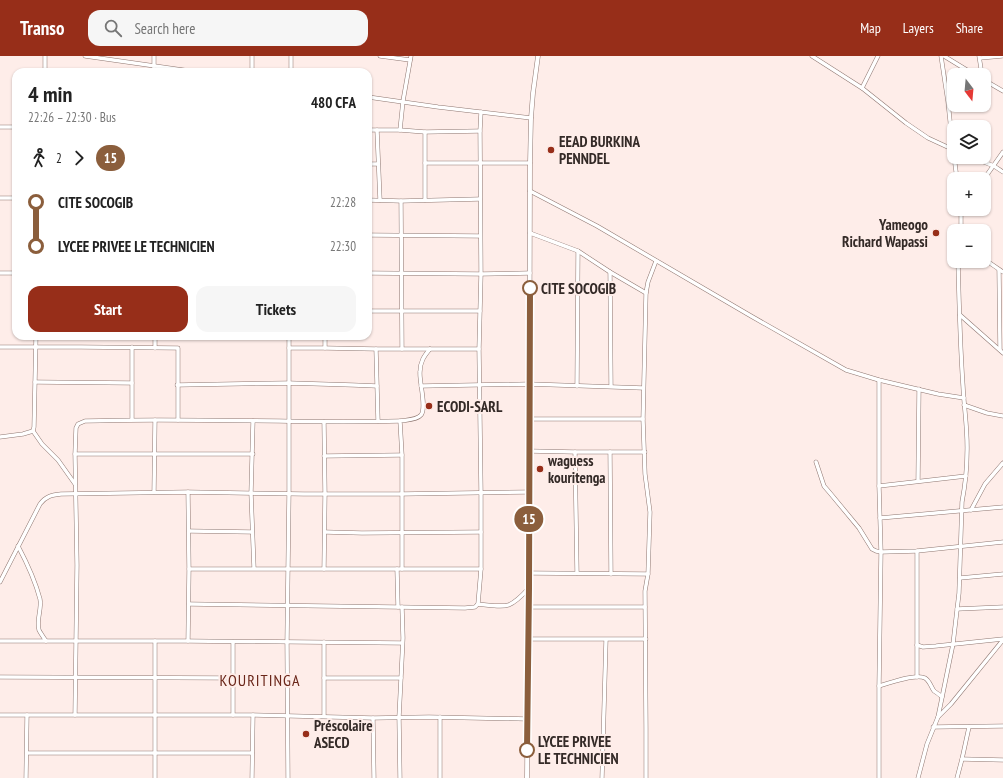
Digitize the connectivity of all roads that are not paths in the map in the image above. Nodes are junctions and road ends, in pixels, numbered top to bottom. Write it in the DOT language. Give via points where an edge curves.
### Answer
graph roads {
  1 [pos="45,56"];
  2 [pos="84,56"];
  3 [pos="88,56"];
  4 [pos="154,56"];
  5 [pos="252,56"];
  6 [pos="291,56"];
  7 [pos="380,56"];
  8 [pos="538,56"];
  9 [pos="812,56"];
  10 [pos="878,56"];
  11 [pos="941,56"];
  12 [pos="944,56"];
  13 [pos="1002,56"];
  14 [pos="980,57"];
  15 [pos="410,58"];
  16 [pos="154,66"];
  17 [pos="45,68"];
  18 [pos="168,68"];
  19 [pos="252,68"];
  20 [pos="291,68"];
  21 [pos="964,68"];
  22 [pos="981,68"];
  23 [pos="991,84"];
  24 [pos="862,88"];
  25 [pos="1003,91"];
  26 [pos="372,97"];
  27 [pos="403,101"];
  28 [pos="481,112"];
  29 [pos="531,118"];
  30 [pos="950,120"];
  31 [pos="0,127"];
  32 [pos="12,127"];
  33 [pos="372,130"];
  34 [pos="377,130"];
  35 [pos="400,130"];
  36 [pos="425,132"];
  37 [pos="480,132"];
  38 [pos="947,147"];
  39 [pos="1003,152"];
  40 [pos="425,163"];
  41 [pos="480,163"];
  42 [pos="530,163"];
  43 [pos="372,164"];
  44 [pos="378,164"];
  45 [pos="989,164"];
  46 [pos="994,166"];
  47 [pos="989,172"];
  48 [pos="1003,172"];
  49 [pos="530,191"];
  50 [pos="0,198"];
  51 [pos="12,198"];
  52 [pos="480,199"];
  53 [pos="372,200"];
  54 [pos="380,200"];
  55 [pos="425,200"];
  56 [pos="401,201"];
  57 [pos="530,233"];
  58 [pos="372,236"];
  59 [pos="401,236"];
  60 [pos="480,236"];
  61 [pos="578,251"];
  62 [pos="656,261"];
  63 [pos="991,264"];
  64 [pos="958,268"];
  65 [pos="1001,271"];
  66 [pos="610,272"];
  67 [pos="0,273"];
  68 [pos="12,273"];
  69 [pos="372,273"];
  70 [pos="402,273"];
  71 [pos="481,274"];
  72 [pos="530,274"];
  73 [pos="646,293"];
  74 [pos="1002,304"];
  75 [pos="402,310"];
  76 [pos="372,311"];
  77 [pos="480,311"];
  78 [pos="960,315"];
  79 [pos="36,340"];
  80 [pos="155,340"];
  81 [pos="290,340"];
  82 [pos="324,340"];
  83 [pos="0,347"];
  84 [pos="36,347"];
  85 [pos="132,347"];
  86 [pos="155,348"];
  87 [pos="289,348"];
  88 [pos="325,348"];
  89 [pos="479,348"];
  90 [pos="402,349"];
  91 [pos="430,349"];
  92 [pos="376,350"];
  93 [pos="1002,352"];
  94 [pos="878,380"];
  95 [pos="35,382"];
  96 [pos="132,383"];
  97 [pos="289,383"];
  98 [pos="529,384"];
  99 [pos="177,385"];
  100 [pos="480,385"];
  101 [pos="377,386"];
  102 [pos="421,386"];
  103 [pos="577,386"];
  104 [pos="611,386"];
  105 [pos="643,388"];
  106 [pos="919,389"];
  107 [pos="964,398"];
  108 [pos="964,406"];
  109 [pos="1003,416"];
  110 [pos="132,419"];
  111 [pos="529,419"];
  112 [pos="643,419"];
  113 [pos="155,420"];
  114 [pos="178,420"];
  115 [pos="253,421"];
  116 [pos="289,421"];
  117 [pos="400,421"];
  118 [pos="324,422"];
  119 [pos="378,422"];
  120 [pos="33,431"];
  121 [pos="0,437"];
  122 [pos="529,451"];
  123 [pos="576,452"];
  124 [pos="610,452"];
  125 [pos="645,452"];
  126 [pos="75,454"];
  127 [pos="155,454"];
  128 [pos="252,454"];
  129 [pos="402,455"];
  130 [pos="324,456"];
  131 [pos="816,462"];
  132 [pos="1003,463"];
  133 [pos="966,476"];
  134 [pos="918,481"];
  135 [pos="76,485"];
  136 [pos="879,486"];
  137 [pos="154,492"];
  138 [pos="188,492"];
  139 [pos="481,492"];
  140 [pos="529,492"];
  141 [pos="251,493"];
  142 [pos="76,494"];
  143 [pos="289,494"];
  144 [pos="325,494"];
  145 [pos="402,494"];
  146 [pos="1003,507"];
  147 [pos="971,510"];
  148 [pos="962,511"];
  149 [pos="880,518"];
  150 [pos="189,531"];
  151 [pos="252,532"];
  152 [pos="325,532"];
  153 [pos="481,532"];
  154 [pos="401,533"];
  155 [pos="1003,542"];
  156 [pos="18,546"];
  157 [pos="960,546"];
  158 [pos="917,551"];
  159 [pos="881,552"];
  160 [pos="254,568"];
  161 [pos="190,569"];
  162 [pos="324,569"];
  163 [pos="400,569"];
  164 [pos="481,569"];
  165 [pos="288,570"];
  166 [pos="529,573"];
  167 [pos="577,574"];
  168 [pos="611,574"];
  169 [pos="648,574"];
  170 [pos="1003,574"];
  171 [pos="960,578"];
  172 [pos="0,582"];
  173 [pos="529,588"];
  174 [pos="189,604"];
  175 [pos="478,604"];
  176 [pos="288,605"];
  177 [pos="400,607"];
  178 [pos="529,607"];
  179 [pos="645,607"];
  180 [pos="1003,607"];
  181 [pos="957,609"];
  182 [pos="528,639"];
  183 [pos="646,639"];
  184 [pos="606,640"];
  185 [pos="1003,640"];
  186 [pos="0,641"];
  187 [pos="46,641"];
  188 [pos="76,641"];
  189 [pos="155,641"];
  190 [pos="188,641"];
  191 [pos="233,642"];
  192 [pos="287,642"];
  193 [pos="324,642"];
  194 [pos="402,643"];
  195 [pos="953,644"];
  196 [pos="917,645"];
  197 [pos="0,677"];
  198 [pos="76,677"];
  199 [pos="917,677"];
  200 [pos="155,678"];
  201 [pos="232,678"];
  202 [pos="324,678"];
  203 [pos="401,678"];
  204 [pos="879,686"];
  205 [pos="942,697"];
  206 [pos="0,715"];
  207 [pos="27,715"];
  208 [pos="75,715"];
  209 [pos="154,715"];
  210 [pos="233,715"];
  211 [pos="253,715"];
  212 [pos="288,715"];
  213 [pos="324,716"];
  214 [pos="399,717"];
  215 [pos="440,717"];
  216 [pos="938,717"];
  217 [pos="373,718"];
  218 [pos="528,719"];
  219 [pos="1003,726"];
  220 [pos="969,727"];
  221 [pos="933,728"];
  222 [pos="27,753"];
  223 [pos="154,753"];
  224 [pos="252,753"];
  225 [pos="962,759"];
  226 [pos="1003,760"];
  227 [pos="26,778"];
  228 [pos="155,778"];
  229 [pos="252,778"];
  230 [pos="288,778"];
  231 [pos="374,778"];
  232 [pos="400,778"];
  233 [pos="440,778"];
  234 [pos="527,778"];
  235 [pos="602,778"];
  236 [pos="646,778"];
  237 [pos="879,778"];
  238 [pos="918,778"];
  239 [pos="957,778"];
  1 -- 17 [label="street"];
  2 -- 3 [label="street"];
  3 -- 16 [label="street"];
  4 -- 16 [label="street"];
  5 -- 19 [label="street"];
  6 -- 20 [label="street"];
  7 -- 15 [label="street"];
  8 -- 29 [label="street"];
  9 -- 24 [label="street"];
  10 -- 24 [label="street"];
  11 -- 30 [label="street"];
  12 -- 21 [label="street"];
  13 -- 14 [label="street"];
  14 -- 22 [label="street"];
  15 -- 27 [label="street"];
  16 -- 18 [label="street"];
  23 -- 25 [label="street"];
  24 -- 38 [label="street" via="906,123"];
  26 -- 27 [label="street"];
  27 -- 28 [label="street"];
  27 -- 35 [label="street"];
  28 -- 29 [label="street"];
  28 -- 37 [label="street"];
  29 -- 42 [label="street"];
  31 -- 32 [label="street"];
  33 -- 34 [label="street"];
  34 -- 35 [label="street"];
  34 -- 44 [label="street"];
  35 -- 36 [label="street"];
  36 -- 37 [label="street"];
  36 -- 40 [label="street"];
  37 -- 41 [label="street"];
  39 -- 46 [label="street"];
  40 -- 41 [label="street"];
  40 -- 55 [label="street"];
  41 -- 42 [label="street"];
  41 -- 52 [label="street"];
  42 -- 49 [label="street"];
  43 -- 44 [label="street"];
  44 -- 54 [label="street"];
  45 -- 46 [label="street"];
  46 -- 47 [label="street"];
  46 -- 48 [label="street"];
  49 -- 57 [label="street"];
  49 -- 62 [label="street"];
  50 -- 51 [label="street"];
  52 -- 55 [label="street"];
  52 -- 60 [label="street"];
  53 -- 54 [label="street"];
  54 -- 56 [label="street"];
  55 -- 56 [label="street"];
  56 -- 59 [label="street"];
  57 -- 61 [label="street"];
  57 -- 72 [label="street"];
  58 -- 59 [label="street"];
  59 -- 60 [label="street"];
  59 -- 70 [label="street"];
  60 -- 71 [label="street"];
  61 -- 66 [label="street"];
  61 -- 103 [label="street"];
  62 -- 73 [label="street"];
  62 -- 94 [label="street" via="846,370"];
  63 -- 65 [label="street"];
  64 -- 78 [label="street"];
  65 -- 74 [label="street"];
  66 -- 73 [label="street"];
  66 -- 104 [label="street"];
  67 -- 68 [label="street"];
  69 -- 70 [label="street"];
  70 -- 71 [label="street"];
  70 -- 75 [label="street"];
  71 -- 72 [label="street"];
  71 -- 77 [label="street"];
  72 -- 98 [label="street"];
  73 -- 105 [label="street"];
  74 -- 93 [label="street"];
  75 -- 76 [label="street"];
  75 -- 77 [label="street"];
  75 -- 90 [label="street"];
  77 -- 89 [label="street"];
  78 -- 93 [label="street"];
  78 -- 107 [label="street"];
  79 -- 84 [label="street"];
  80 -- 86 [label="street"];
  81 -- 87 [label="street"];
  82 -- 88 [label="street"];
  83 -- 84 [label="street"];
  84 -- 85 [label="street"];
  84 -- 95 [label="street"];
  85 -- 86 [label="street"];
  85 -- 96 [label="street"];
  86 -- 99 [label="street" via="178,348"];
  87 -- 88 [label="street"];
  87 -- 97 [label="street"];
  88 -- 92 [label="street"];
  89 -- 91 [label="street"];
  89 -- 100 [label="street"];
  90 -- 91 [label="street"];
  90 -- 92 [label="street"];
  91 -- 102 [label="street" via="421,365"];
  92 -- 101 [label="street"];
  94 -- 106 [label="street"];
  94 -- 136 [label="street"];
  95 -- 96 [label="street"];
  95 -- 120 [label="street"];
  96 -- 110 [label="street"];
  97 -- 99 [label="street"];
  97 -- 101 [label="street"];
  97 -- 116 [label="street"];
  98 -- 100 [label="street"];
  98 -- 103 [label="street"];
  98 -- 111 [label="street"];
  99 -- 114 [label="street"];
  100 -- 102 [label="street"];
  100 -- 139 [label="street"];
  101 -- 119 [label="street"];
  102 -- 117 [label="street" via="422,413 420,416"];
  103 -- 104 [label="street"];
  104 -- 105 [label="street"];
  105 -- 112 [label="street"];
  106 -- 107 [label="street"];
  106 -- 134 [label="street"];
  107 -- 108 [label="street"];
  108 -- 109 [label="street" via="987,414"];
  108 -- 133 [label="street" via="968,455"];
  110 -- 113 [label="street"];
  110 -- 126 [label="street" via="85,421 78,424"];
  111 -- 112 [label="street"];
  111 -- 122 [label="street"];
  112 -- 125 [label="street"];
  113 -- 114 [label="street"];
  113 -- 127 [label="street"];
  114 -- 115 [label="street"];
  115 -- 116 [label="street"];
  115 -- 128 [label="street"];
  116 -- 118 [label="street"];
  116 -- 143 [label="street"];
  117 -- 119 [label="street"];
  117 -- 129 [label="street"];
  118 -- 119 [label="street"];
  118 -- 130 [label="street"];
  120 -- 121 [label="street"];
  120 -- 135 [label="street"];
  122 -- 123 [label="street"];
  122 -- 140 [label="street"];
  123 -- 124 [label="street"];
  123 -- 167 [label="street"];
  124 -- 125 [label="street"];
  124 -- 168 [label="street"];
  125 -- 169 [label="street" via="650,512"];
  126 -- 127 [label="street"];
  126 -- 135 [label="street"];
  127 -- 128 [label="street"];
  127 -- 137 [label="street"];
  128 -- 141 [label="street"];
  129 -- 130 [label="street"];
  129 -- 145 [label="street"];
  130 -- 144 [label="street"];
  131 -- 159 [label="street" via="824,486 859,528 872,549"];
  132 -- 147 [label="street" via="985,484"];
  133 -- 134 [label="street"];
  133 -- 148 [label="street"];
  134 -- 136 [label="street"];
  135 -- 142 [label="street"];
  136 -- 149 [label="street"];
  137 -- 138 [label="street"];
  137 -- 142 [label="street"];
  138 -- 141 [label="street"];
  138 -- 150 [label="street"];
  139 -- 140 [label="street"];
  139 -- 145 [label="street"];
  139 -- 153 [label="street"];
  140 -- 166 [label="street"];
  141 -- 143 [label="street"];
  141 -- 151 [label="street"];
  142 -- 156 [label="street" via="45,498"];
  142 -- 188 [label="street"];
  143 -- 144 [label="street"];
  143 -- 165 [label="street"];
  144 -- 145 [label="street"];
  144 -- 152 [label="street"];
  145 -- 154 [label="street"];
  146 -- 147 [label="street"];
  147 -- 148 [label="street"];
  148 -- 149 [label="street"];
  148 -- 157 [label="street"];
  149 -- 159 [label="street"];
  150 -- 151 [label="street"];
  150 -- 161 [label="street"];
  151 -- 160 [label="street"];
  152 -- 154 [label="street"];
  152 -- 162 [label="street"];
  153 -- 154 [label="street"];
  153 -- 164 [label="street"];
  154 -- 163 [label="street"];
  155 -- 157 [label="street"];
  156 -- 172 [label="street"];
  156 -- 187 [label="street" via="28,565 39,597 39,627"];
  157 -- 158 [label="street"];
  157 -- 171 [label="street"];
  158 -- 159 [label="street"];
  158 -- 196 [label="street"];
  159 -- 204 [label="street"];
  160 -- 161 [label="street"];
  160 -- 165 [label="street"];
  161 -- 174 [label="street"];
  162 -- 163 [label="street"];
  162 -- 165 [label="street"];
  163 -- 164 [label="street"];
  163 -- 177 [label="street"];
  164 -- 175 [label="street"];
  165 -- 176 [label="street"];
  166 -- 167 [label="street"];
  166 -- 173 [label="street"];
  167 -- 168 [label="street"];
  168 -- 169 [label="street"];
  169 -- 179 [label="street"];
  170 -- 171 [label="street"];
  171 -- 181 [label="street"];
  173 -- 175 [label="street" via="509,605"];
  173 -- 178 [label="street"];
  174 -- 176 [label="street"];
  174 -- 190 [label="street"];
  175 -- 177 [label="street" via="465,608"];
  176 -- 177 [label="street"];
  176 -- 192 [label="street"];
  177 -- 194 [label="street"];
  178 -- 179 [label="street"];
  178 -- 182 [label="street"];
  179 -- 183 [label="street"];
  180 -- 181 [label="street"];
  181 -- 195 [label="street"];
  182 -- 184 [label="street"];
  182 -- 218 [label="street"];
  183 -- 184 [label="street"];
  183 -- 236 [label="street"];
  184 -- 235 [label="street"];
  185 -- 195 [label="street"];
  185 -- 216 [label="street"];
  186 -- 187 [label="street"];
  187 -- 188 [label="street"];
  188 -- 189 [label="street"];
  188 -- 198 [label="street"];
  189 -- 190 [label="street"];
  189 -- 200 [label="street"];
  190 -- 191 [label="street"];
  191 -- 192 [label="street"];
  191 -- 201 [label="street"];
  192 -- 193 [label="street"];
  192 -- 212 [label="street"];
  193 -- 194 [label="street"];
  193 -- 202 [label="street"];
  194 -- 203 [label="street"];
  195 -- 196 [label="street" via="922,647"];
  195 -- 205 [label="street"];
  196 -- 199 [label="street"];
  197 -- 198 [label="street"];
  198 -- 200 [label="street"];
  198 -- 208 [label="street"];
  199 -- 204 [label="street"];
  199 -- 205 [label="street" via="927,679"];
  200 -- 201 [label="street"];
  200 -- 209 [label="street"];
  201 -- 210 [label="street"];
  202 -- 203 [label="street"];
  202 -- 213 [label="street"];
  203 -- 214 [label="street"];
  204 -- 237 [label="street"];
  205 -- 216 [label="street"];
  206 -- 207 [label="street"];
  207 -- 208 [label="street"];
  207 -- 222 [label="street"];
  208 -- 209 [label="street"];
  209 -- 210 [label="street"];
  209 -- 223 [label="street"];
  210 -- 211 [label="street"];
  211 -- 212 [label="street"];
  211 -- 224 [label="street"];
  212 -- 213 [label="street"];
  212 -- 230 [label="street"];
  213 -- 217 [label="street"];
  214 -- 215 [label="street"];
  214 -- 217 [label="street"];
  214 -- 232 [label="street"];
  215 -- 218 [label="street"];
  215 -- 233 [label="street"];
  216 -- 221 [label="street"];
  217 -- 231 [label="street"];
  218 -- 234 [label="street"];
  219 -- 220 [label="street"];
  220 -- 221 [label="street"];
  220 -- 225 [label="street"];
  221 -- 238 [label="street" via="926,744"];
  222 -- 223 [label="street"];
  222 -- 227 [label="street"];
  223 -- 224 [label="street"];
  223 -- 228 [label="street"];
  224 -- 229 [label="street"];
  225 -- 226 [label="street"];
  225 -- 239 [label="street"];
}
